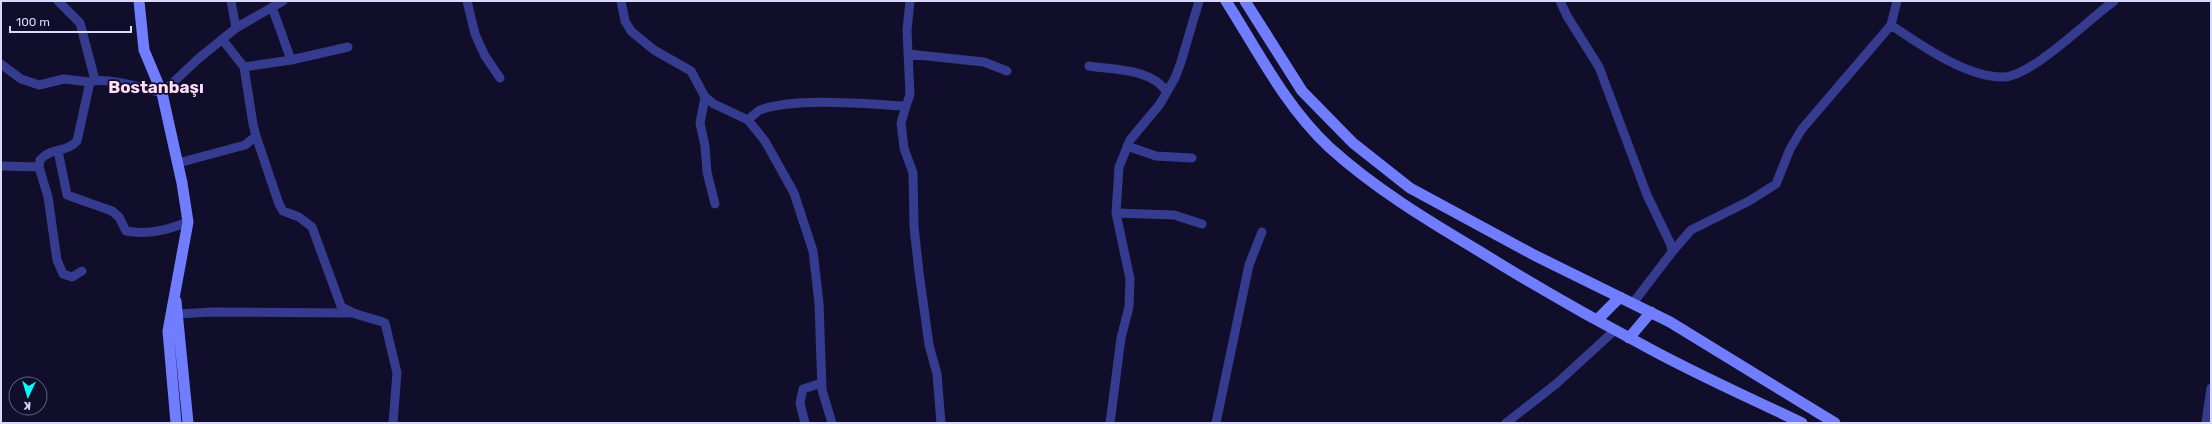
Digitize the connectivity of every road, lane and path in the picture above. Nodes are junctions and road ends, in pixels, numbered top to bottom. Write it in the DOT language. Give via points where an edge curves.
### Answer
graph roads {
  1 [pos="58,1"];
  2 [pos="139,1"];
  3 [pos="231,1"];
  4 [pos="283,1"];
  5 [pos="468,1"];
  6 [pos="620,1"];
  7 [pos="910,1"];
  8 [pos="1199,1"];
  9 [pos="1226,1"];
  10 [pos="1246,1"];
  11 [pos="1560,1"];
  12 [pos="1896,1"];
  13 [pos="2114,1"];
  14 [pos="272,7"];
  15 [pos="1891,25"];
  16 [pos="236,28"];
  17 [pos="222,39"];
  18 [pos="348,47"];
  19 [pos="908,54"];
  20 [pos="291,60"];
  21 [pos="1,64"];
  22 [pos="1089,66"];
  23 [pos="244,67"];
  24 [pos="1007,70"];
  25 [pos="500,78"];
  26 [pos="93,81"];
  27 [pos="1167,92"];
  28 [pos="162,93"];
  29 [pos="705,97"];
  30 [pos="906,106"];
  31 [pos="748,120"];
  32 [pos="256,136"];
  33 [pos="1128,146"];
  34 [pos="58,151"];
  35 [pos="1192,158"];
  36 [pos="178,163"];
  37 [pos="1,166"];
  38 [pos="39,167"];
  39 [pos="715,204"];
  40 [pos="1116,213"];
  41 [pos="188,222"];
  42 [pos="1202,224"];
  43 [pos="1262,232"];
  44 [pos="1672,252"];
  45 [pos="82,271"];
  46 [pos="175,292"];
  47 [pos="1620,297"];
  48 [pos="1633,303"];
  49 [pos="1651,312"];
  50 [pos="349,313"];
  51 [pos="178,314"];
  52 [pos="1597,320"];
  53 [pos="1615,330"];
  54 [pos="1629,338"];
  55 [pos="822,383"];
  56 [pos="2211,388"];
  57 [pos="176,423"];
  58 [pos="188,423"];
  59 [pos="393,423"];
  60 [pos="806,423"];
  61 [pos="832,423"];
  62 [pos="942,423"];
  63 [pos="1110,423"];
  64 [pos="1216,423"];
  65 [pos="1506,423"];
  66 [pos="1802,423"];
  67 [pos="1836,423"];
  68 [pos="2206,423"];
  1 -- 26 [label="street" via="80,23"];
  2 -- 28 [label="main road" via="144,50"];
  3 -- 16 [label="street"];
  4 -- 14 [label="street"];
  5 -- 25 [label="street" via="475,34 485,56"];
  6 -- 29 [label="street" via="625,21 631,31 654,50 691,71"];
  7 -- 19 [label="street"];
  8 -- 27 [label="street" via="1182,62"];
  9 -- 52 [label="main road" via="1275,82 1328,146 1368,180 1444,230"];
  10 -- 47 [label="main road" via="1302,91 1359,148 1410,188"];
  11 -- 44 [label="street" via="1599,67 1647,195"];
  12 -- 15 [label="street"];
  13 -- 15 [label="street" via="2025,70 2005,77 1980,74 1934,54"];
  14 -- 16 [label="street"];
  14 -- 20 [label="street"];
  15 -- 44 [label="street" via="1802,129 1790,149 1776,184 1749,201 1691,230"];
  16 -- 17 [label="street"];
  17 -- 23 [label="street"];
  17 -- 28 [label="street"];
  18 -- 20 [label="street"];
  19 -- 24 [label="street" via="984,62"];
  19 -- 30 [label="street" via="910,95"];
  20 -- 23 [label="street"];
  21 -- 26 [label="street" via="21,79 39,85 64,79"];
  22 -- 27 [label="street" via="1148,76 1162,84"];
  23 -- 32 [label="street"];
  26 -- 28 [label="street"];
  26 -- 34 [label="street" via="77,141 70,147"];
  27 -- 33 [label="street"];
  28 -- 36 [label="main road"];
  29 -- 31 [label="street"];
  29 -- 39 [label="street" via="700,123 707,172"];
  30 -- 31 [label="street" via="840,103 786,105 759,111"];
  30 -- 62 [label="street" via="901,123 904,148 913,173 914,227 919,272 937,374"];
  31 -- 55 [label="street" via="765,141 794,193 813,250 819,303"];
  32 -- 36 [label="street" via="245,145"];
  32 -- 50 [label="street" via="279,204 283,211 299,217 312,227 341,306"];
  33 -- 35 [label="street" via="1156,156"];
  33 -- 40 [label="street" via="1119,167"];
  34 -- 38 [label="street" via="48,151 40,160"];
  34 -- 41 [label="street" via="67,195 112,210 126,232 139,234 164,231"];
  36 -- 41 [label="main road"];
  37 -- 38 [label="street"];
  38 -- 45 [label="street" via="48,197 57,260 63,274 72,277"];
  40 -- 42 [label="street" via="1174,215"];
  40 -- 63 [label="street" via="1130,279 1129,307 1121,338"];
  41 -- 46 [label="main road"];
  43 -- 64 [label="street" via="1249,265"];
  44 -- 48 [label="street"];
  46 -- 51 [label="main road"];
  46 -- 57 [label="main road" via="168,331"];
  47 -- 48 [label="main road"];
  47 -- 52 [label="main road"];
  48 -- 49 [label="main road"];
  49 -- 54 [label="main road"];
  49 -- 67 [label="main road"];
  50 -- 51 [label="street"];
  50 -- 59 [label="street" via="385,323 397,373"];
  51 -- 58 [label="main road"];
  52 -- 53 [label="main road"];
  53 -- 54 [label="main road"];
  53 -- 65 [label="street" via="1556,384"];
  54 -- 66 [label="main road"];
  55 -- 60 [label="street" via="803,389 800,403"];
  55 -- 61 [label="street"];
  56 -- 68 [label="street"];
}
